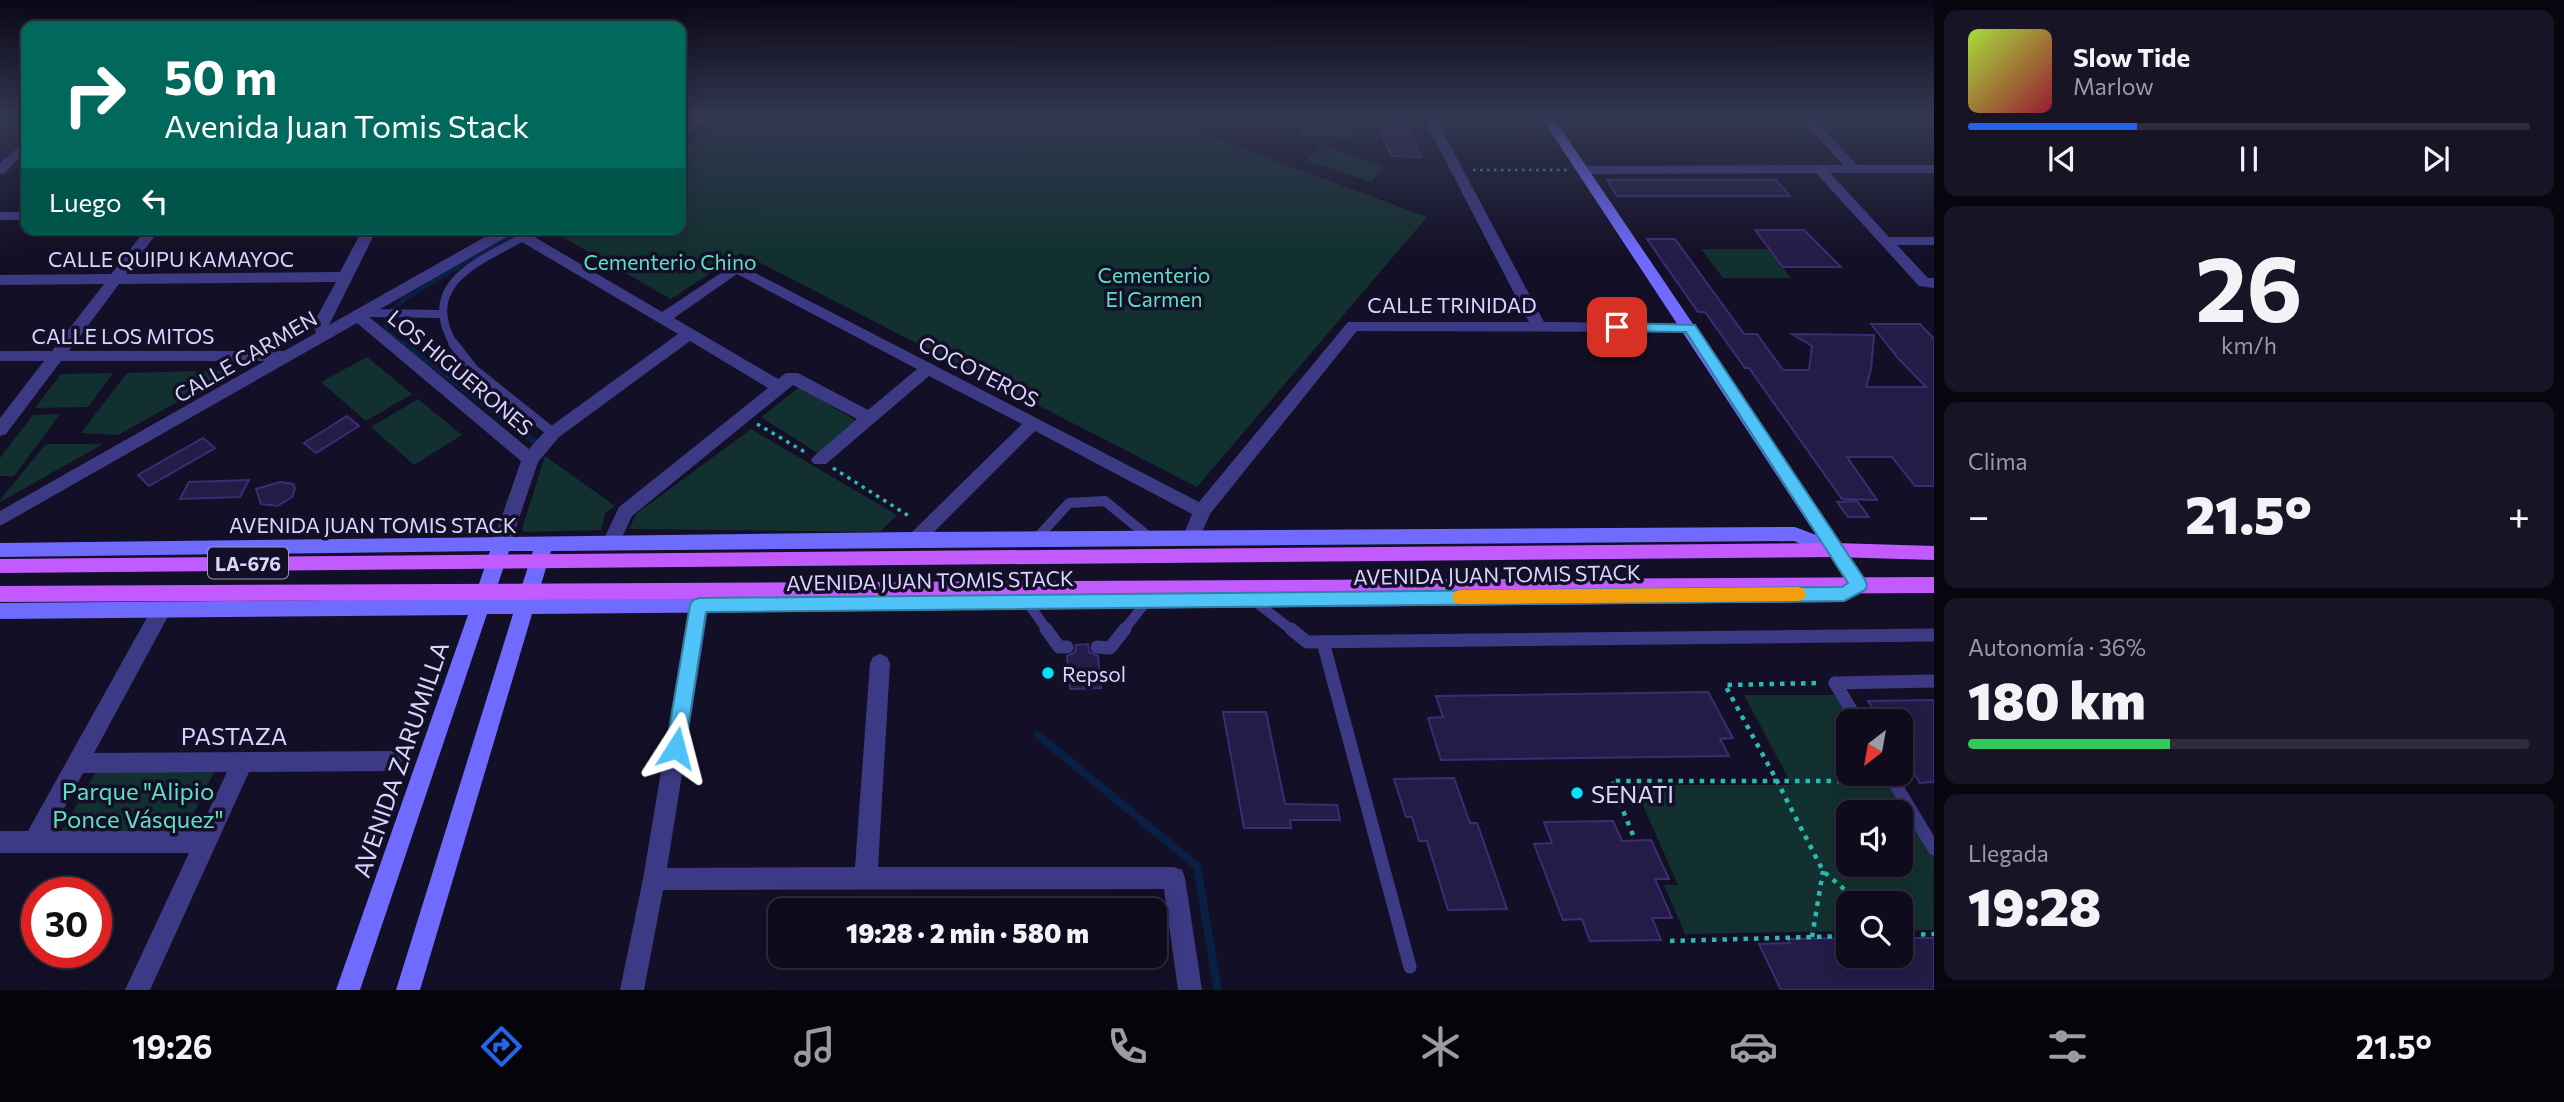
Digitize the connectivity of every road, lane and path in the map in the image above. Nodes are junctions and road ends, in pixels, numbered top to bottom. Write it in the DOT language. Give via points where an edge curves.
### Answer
graph roads {
  1 [pos="1453,163"];
  2 [pos="1578,163"];
  3 [pos="1848,163"];
  4 [pos="1819,169"];
  5 [pos="1853,169"];
  6 [pos="1934,169"];
  7 [pos="1457,170"];
  8 [pos="1582,170"];
  9 [pos="0,216"];
  10 [pos="21,216"];
  11 [pos="148,235"];
  12 [pos="367,235"];
  13 [pos="511,235"];
  14 [pos="520,235"];
  15 [pos="484,236"];
  16 [pos="1885,241"];
  17 [pos="1934,241"];
  18 [pos="343,277"];
  19 [pos="114,279"];
  20 [pos="0,280"];
  21 [pos="1934,283"];
  22 [pos="361,314"];
  23 [pos="440,314"];
  24 [pos="662,318"];
  25 [pos="1539,327"];
  26 [pos="1690,328"];
  27 [pos="689,334"];
  28 [pos="324,336"];
  29 [pos="0,356"];
  30 [pos="56,356"];
  31 [pos="289,356"];
  32 [pos="928,368"];
  33 [pos="785,382"];
  34 [pos="743,416"];
  35 [pos="869,418"];
  36 [pos="1033,423"];
  37 [pos="0,430"];
  38 [pos="553,433"];
  39 [pos="530,459"];
  40 [pos="820,460"];
  41 [pos="1202,511"];
  42 [pos="0,519"];
  43 [pos="922,533"];
  44 [pos="1149,537"];
  45 [pos="1192,537"];
  46 [pos="1037,538"];
  47 [pos="611,543"];
  48 [pos="0,550"];
  49 [pos="1835,550"];
  50 [pos="499,553"];
  51 [pos="542,553"];
  52 [pos="1934,553"];
  53 [pos="0,566"];
  54 [pos="1859,585"];
  55 [pos="1934,585"];
  56 [pos="530,598"];
  57 [pos="483,599"];
  58 [pos="1252,599"];
  59 [pos="1147,601"];
  60 [pos="1027,602"];
  61 [pos="699,605"];
  62 [pos="2,610"];
  63 [pos="162,610"];
  64 [pos="1934,635"];
  65 [pos="1323,642"];
  66 [pos="1067,647"];
  67 [pos="1097,648"];
  68 [pos="880,663"];
  69 [pos="1934,681"];
  70 [pos="1835,683"];
  71 [pos="1851,709"];
  72 [pos="243,761"];
  73 [pos="391,761"];
  74 [pos="78,763"];
  75 [pos="1836,779"];
  76 [pos="1777,781"];
  77 [pos="1896,786"];
  78 [pos="1633,835"];
  79 [pos="0,842"];
  80 [pos="34,842"];
  81 [pos="205,842"];
  82 [pos="1934,849"];
  83 [pos="1823,871"];
  84 [pos="654,879"];
  85 [pos="866,879"];
  86 [pos="1846,891"];
  87 [pos="1934,934"];
  88 [pos="1913,935"];
  89 [pos="1836,936"];
  90 [pos="1812,937"];
  91 [pos="1670,941"];
  92 [pos="1410,967"];
  93 [pos="137,990"];
  94 [pos="348,990"];
  95 [pos="408,990"];
  96 [pos="632,990"];
  97 [pos="1190,990"];
  1 -- 7 [label="street"];
  2 -- 8 [label="street"];
  3 -- 5 [label="street"];
  4 -- 5 [label="street"];
  4 -- 8 [label="street"];
  4 -- 16 [label="street"];
  5 -- 6 [label="street"];
  7 -- 8 [label="path"];
  7 -- 25 [label="street"];
  8 -- 26 [label="street"];
  9 -- 10 [label="street"];
  11 -- 19 [label="street"];
  12 -- 18 [label="street"];
  13 -- 23 [label="lane" via="460,275 448,289"];
  14 -- 24 [label="street"];
  15 -- 22 [label="street, CALLE CARMEN"];
  16 -- 17 [label="street"];
  16 -- 21 [label="street" via="1924,283"];
  18 -- 19 [label="street, CALLE QUIPU KAMAYOC"];
  18 -- 28 [label="street" via="321,324"];
  19 -- 20 [label="street, CALLE QUIPU KAMAYOC"];
  19 -- 30 [label="street"];
  22 -- 23 [label="lane"];
  22 -- 28 [label="street, CALLE CARMEN"];
  22 -- 39 [label="street, LOS HIGUERONES"];
  23 -- 38 [label="lane" via="443,329 467,364"];
  24 -- 27 [label="street"];
  24 -- 32 [label="street, COCOTEROS" via="736,268"];
  25 -- 26 [label="street, CALLE TRINIDAD"];
  25 -- 41 [label="street, CALLE TRINIDAD" via="1353,326"];
  26 -- 49 [label="street"];
  27 -- 33 [label="street"];
  27 -- 38 [label="street"];
  28 -- 31 [label="street, CALLE CARMEN"];
  29 -- 30 [label="street, CALLE LOS MITOS"];
  30 -- 31 [label="street, CALLE LOS MITOS"];
  30 -- 37 [label="street"];
  31 -- 42 [label="street, CALLE CARMEN"];
  32 -- 35 [label="street"];
  32 -- 36 [label="street, COCOTEROS"];
  33 -- 34 [label="street"];
  33 -- 35 [label="street"];
  34 -- 40 [label="path"];
  34 -- 47 [label="street" via="625,512"];
  35 -- 40 [label="street"];
  36 -- 41 [label="street, COCOTEROS"];
  36 -- 43 [label="street"];
  38 -- 39 [label="street"];
  39 -- 50 [label="street, LOS HIGUERONES"];
  40 -- 43 [label="path"];
  41 -- 45 [label="street, CALLE TRINIDAD"];
  43 -- 46 [label="street, AVENIDA JUAN TOMIS STACK"];
  43 -- 47 [label="street, AVENIDA JUAN TOMIS STACK"];
  44 -- 45 [label="street, AVENIDA JUAN TOMIS STACK"];
  44 -- 46 [label="street, AVENIDA JUAN TOMIS STACK"];
  44 -- 46 [label="lane" via="1105,501 1069,503"];
  45 -- 49 [label="street, AVENIDA JUAN TOMIS STACK" via="1795,534"];
  47 -- 51 [label="street, AVENIDA JUAN TOMIS STACK"];
  48 -- 50 [label="street, AVENIDA JUAN TOMIS STACK / LA-676"];
  49 -- 51 [label="main road, AVENIDA JUAN TOMIS STACK"];
  49 -- 52 [label="main road, AVENIDA JUAN TOMIS STACK"];
  49 -- 54 [label="street"];
  50 -- 51 [label="main road, AVENIDA JUAN TOMIS STACK / LA-676"];
  50 -- 53 [label="main road, AVENIDA JUAN TOMIS STACK / LA-676"];
  50 -- 57 [label="street, AVENIDA ZARUMILLA"];
  51 -- 56 [label="street"];
  54 -- 55 [label="main road, AVENIDA JUAN TOMIS STACK"];
  54 -- 56 [label="main road, AVENIDA JUAN TOMIS STACK"];
  54 -- 58 [label="street, AVENIDA JUAN TOMIS STACK" via="1844,594"];
  56 -- 57 [label="street, AVENIDA JUAN TOMIS STACK / LA-676"];
  56 -- 61 [label="street, AVENIDA JUAN TOMIS STACK"];
  56 -- 95 [label="street"];
  57 -- 62 [label="main road, AVENIDA JUAN TOMIS STACK / LA-676"];
  57 -- 63 [label="street, AVENIDA JUAN TOMIS STACK / LA-676"];
  57 -- 94 [label="street, AVENIDA ZARUMILLA"];
  58 -- 59 [label="street, AVENIDA JUAN TOMIS STACK"];
  58 -- 65 [label="lane" via="1307,642"];
  59 -- 60 [label="street, AVENIDA JUAN TOMIS STACK"];
  59 -- 67 [label="lane" via="1110,648"];
  60 -- 61 [label="street, AVENIDA JUAN TOMIS STACK"];
  60 -- 66 [label="lane" via="1059,647"];
  61 -- 84 [label="street"];
  62 -- 63 [label="street, AVENIDA JUAN TOMIS STACK / LA-676"];
  63 -- 74 [label="street"];
  64 -- 65 [label="lane"];
  65 -- 92 [label="lane"];
  68 -- 85 [label="street"];
  69 -- 70 [label="lane"];
  70 -- 71 [label="lane"];
  70 -- 76 [label="path" via="1725,685"];
  72 -- 73 [label="street, PASTAZA"];
  72 -- 74 [label="street, PASTAZA"];
  72 -- 81 [label="street"];
  74 -- 80 [label="street"];
  75 -- 76 [label="path"];
  76 -- 78 [label="path" via="1611,781"];
  76 -- 83 [label="path"];
  77 -- 82 [label="lane"];
  79 -- 80 [label="street"];
  80 -- 81 [label="street"];
  81 -- 93 [label="street"];
  83 -- 86 [label="path"];
  83 -- 90 [label="path"];
  84 -- 85 [label="street"];
  84 -- 96 [label="street"];
  85 -- 97 [label="street" via="1174,878"];
  87 -- 88 [label="path"];
  89 -- 90 [label="path"];
  90 -- 91 [label="path"];
}
